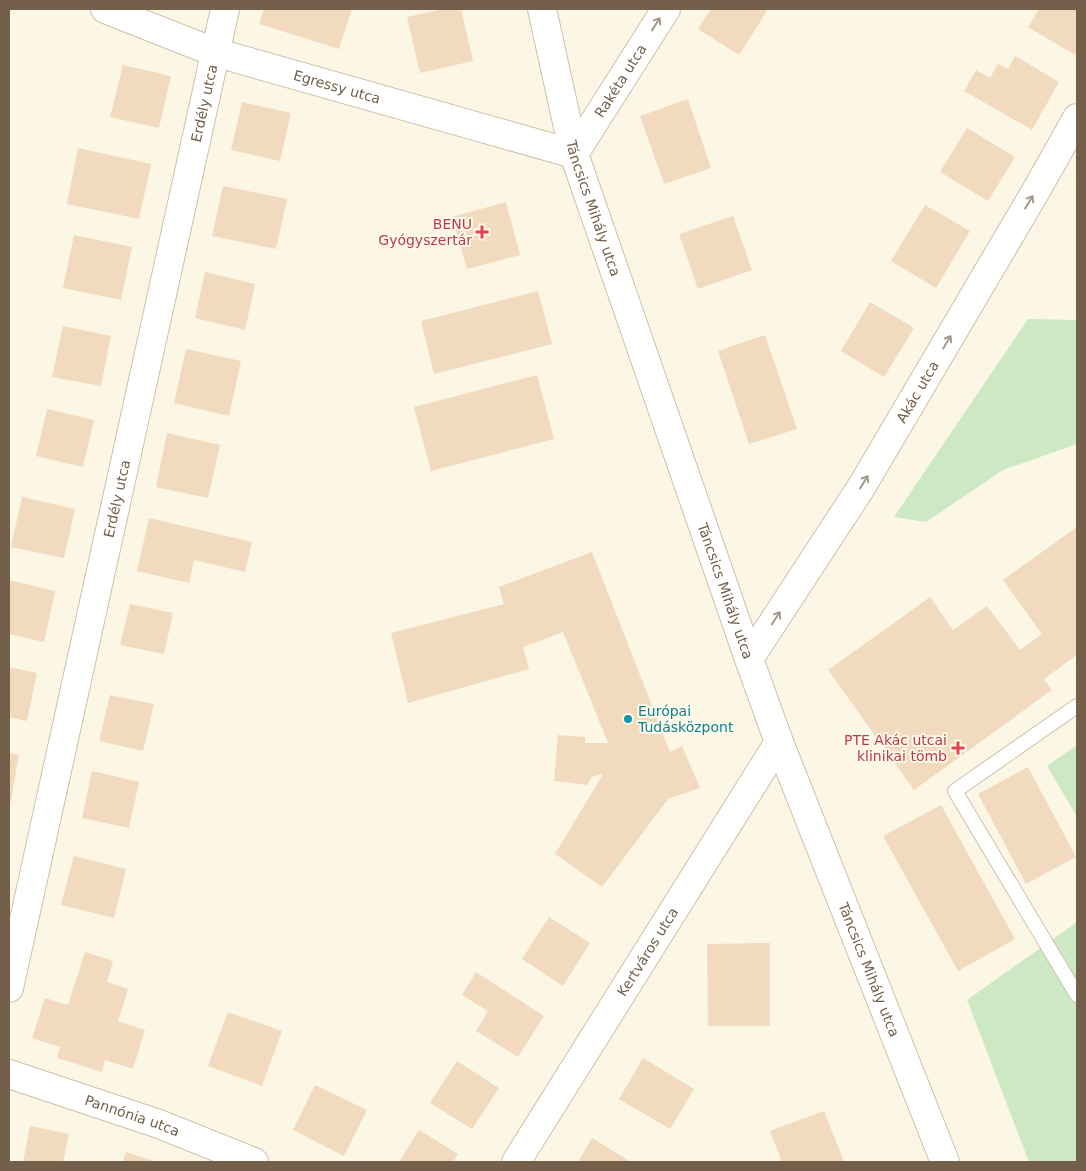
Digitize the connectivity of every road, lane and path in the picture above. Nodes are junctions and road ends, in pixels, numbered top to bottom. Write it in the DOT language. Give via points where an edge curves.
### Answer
graph roads {
  1 [pos="105,9"];
  2 [pos="225,9"];
  3 [pos="542,9"];
  4 [pos="666,9"];
  5 [pos="214,52"];
  6 [pos="1077,118"];
  7 [pos="574,154"];
  8 [pos="749,659"];
  9 [pos="1077,706"];
  10 [pos="779,742"];
  11 [pos="9,988"];
  12 [pos="1077,995"];
  13 [pos="9,1074"];
  14 [pos="254,1162"];
  15 [pos="516,1162"];
  16 [pos="945,1162"];
  1 -- 5 [label="street, Egressy utca"];
  2 -- 5 [label="street, Erdély utca"];
  3 -- 7 [label="street, Táncsics Mihály utca"];
  7 -- 4 [label="street, Rakéta utca, one-way"];
  5 -- 7 [label="street, Egressy utca"];
  5 -- 11 [label="street, Erdély utca"];
  8 -- 6 [label="street, Akác utca, one-way" via="862,486"];
  7 -- 8 [label="street, Táncsics Mihály utca"];
  8 -- 10 [label="street, Táncsics Mihály utca"];
  9 -- 12 [label="lane" via="955,791"];
  10 -- 15 [label="street, Kertváros utca"];
  10 -- 16 [label="street, Táncsics Mihály utca"];
  13 -- 14 [label="street, Pannónia utca" via="159,1124"];
}
